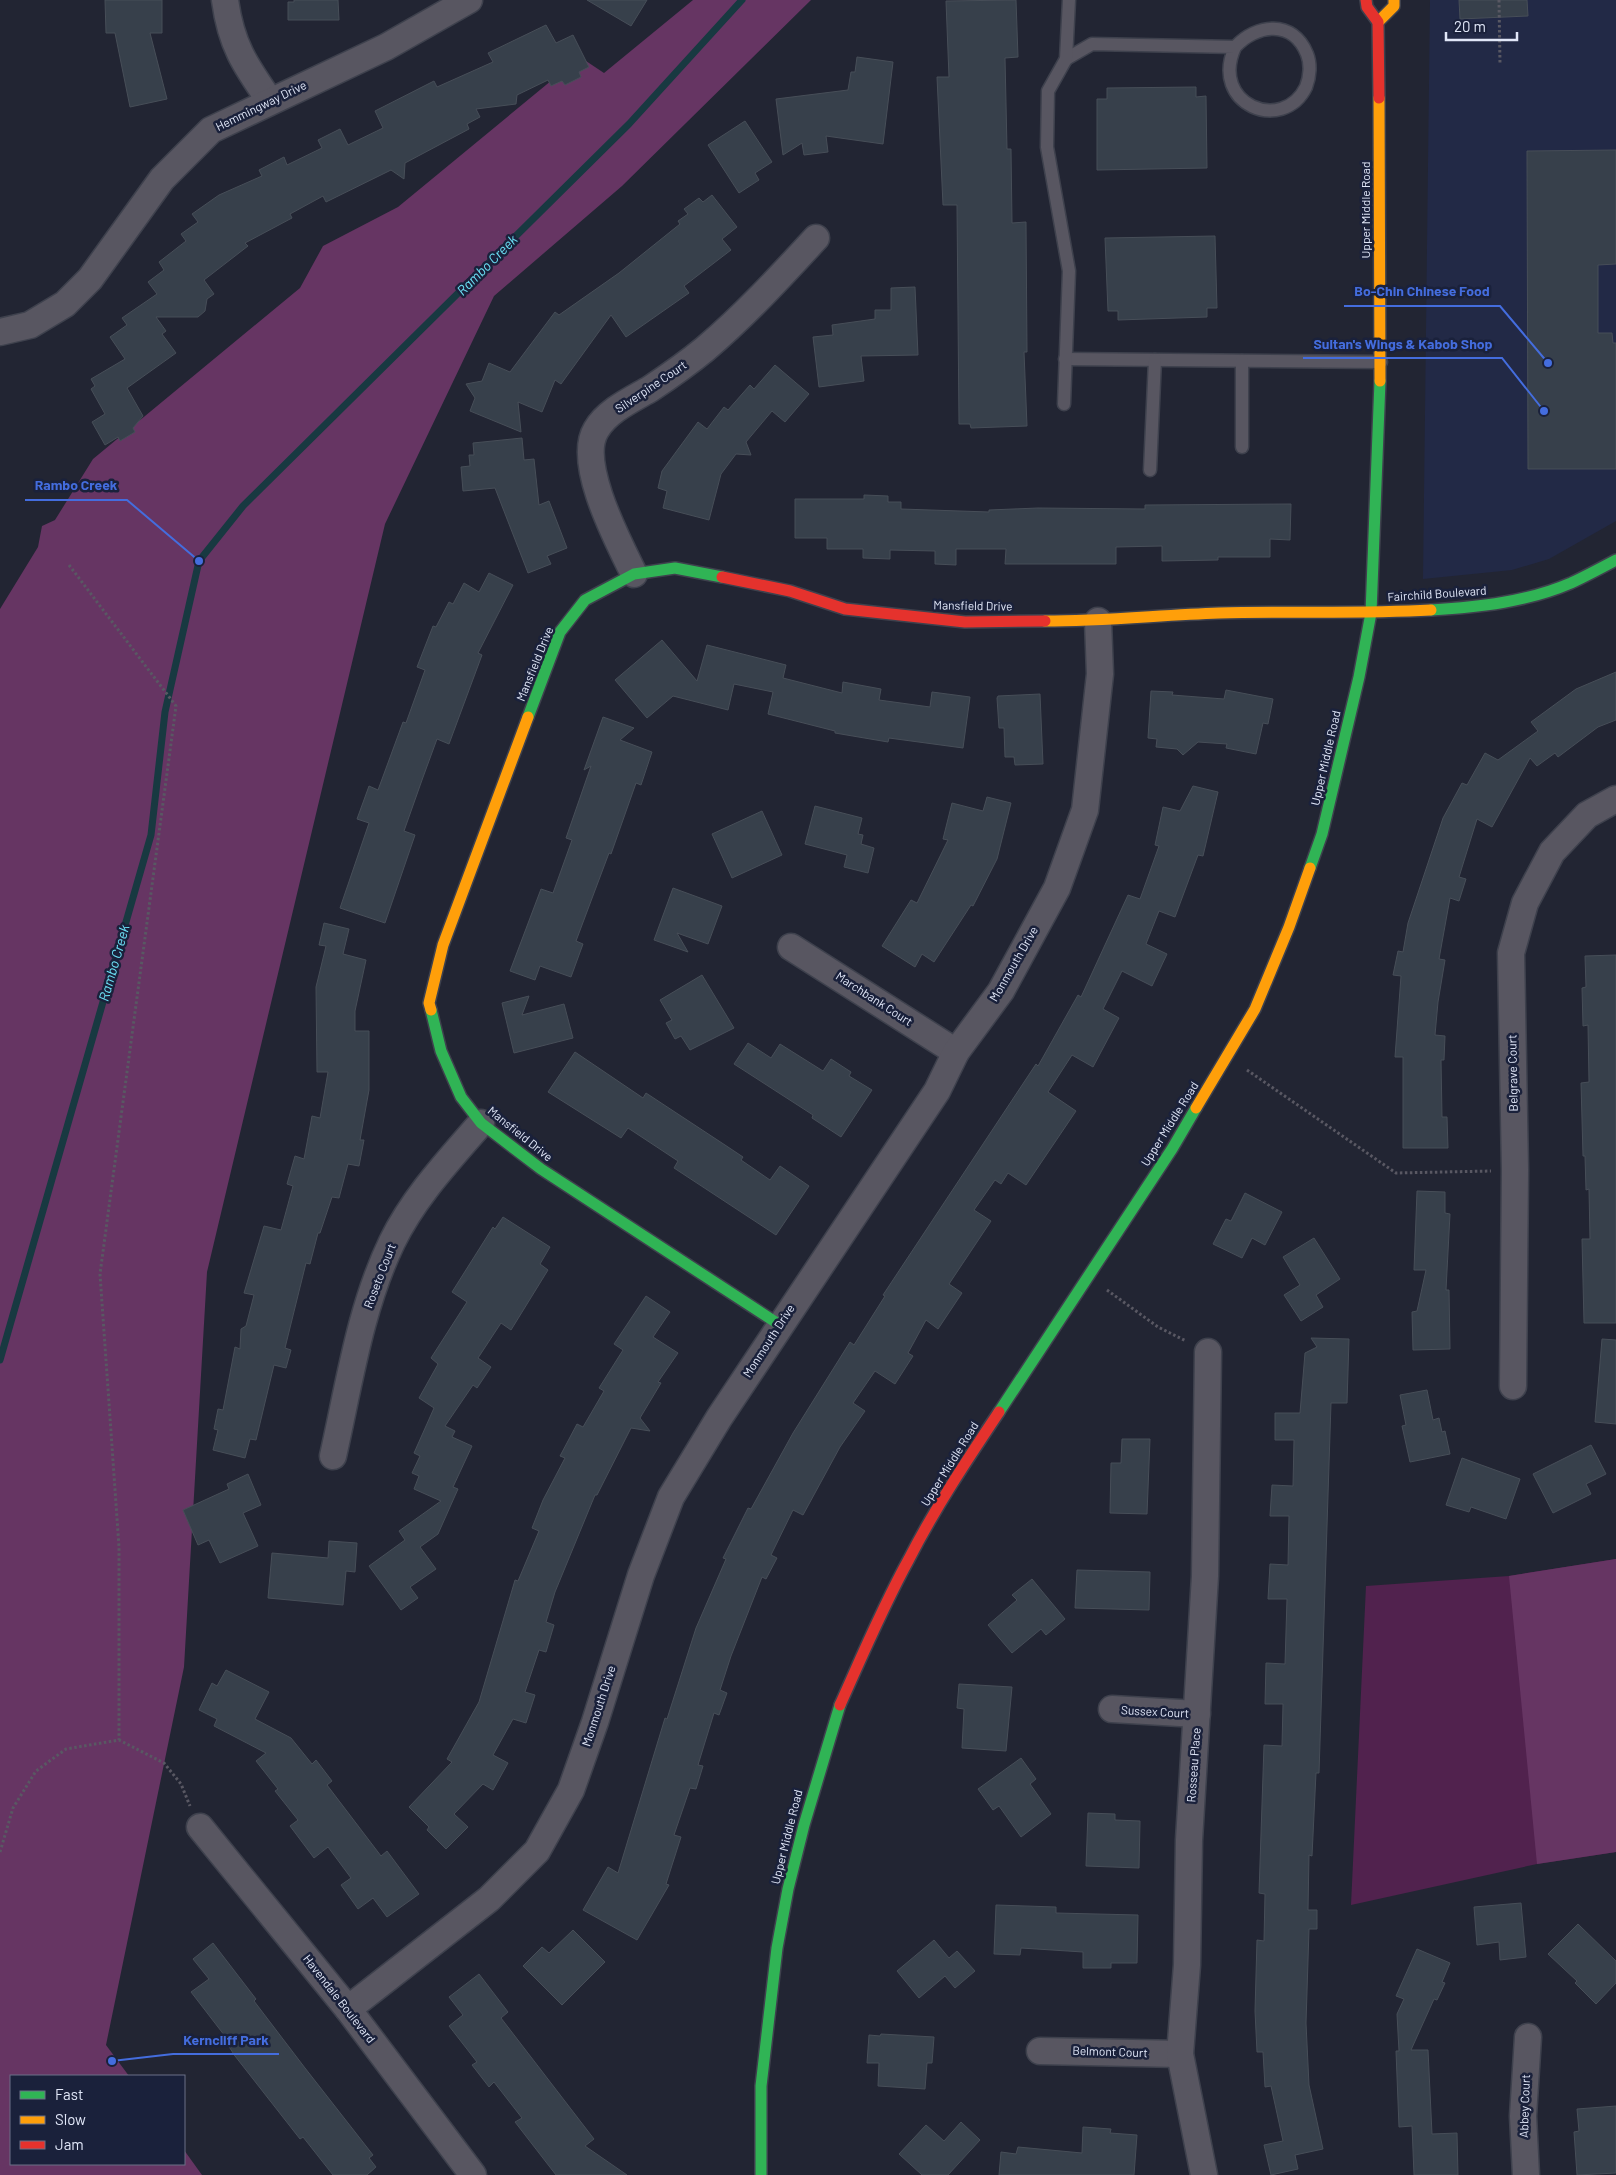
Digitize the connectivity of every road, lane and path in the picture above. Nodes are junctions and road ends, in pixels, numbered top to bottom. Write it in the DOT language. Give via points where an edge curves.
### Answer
graph roads {
  1 [pos="225,0"];
  2 [pos="470,0"];
  3 [pos="1069,0"];
  4 [pos="1366,0"];
  5 [pos="1394,0"];
  6 [pos="1500,0"];
  7 [pos="1378,22"];
  8 [pos="1235,47"];
  9 [pos="1066,59"];
  10 [pos="1500,64"];
  11 [pos="270,101"];
  12 [pos="816,238"];
  13 [pos="0,332"];
  14 [pos="1065,359"];
  15 [pos="1155,360"];
  16 [pos="1242,361"];
  17 [pos="1381,362"];
  18 [pos="1064,404"];
  19 [pos="1242,447"];
  20 [pos="1150,470"];
  21 [pos="1616,560"];
  22 [pos="69,565"];
  23 [pos="634,574"];
  24 [pos="1371,612"];
  25 [pos="1098,621"];
  26 [pos="1616,799"];
  27 [pos="791,947"];
  28 [pos="956,1052"];
  29 [pos="1228,1056"];
  30 [pos="481,1123"];
  31 [pos="1515,1170"];
  32 [pos="1088,1277"];
  33 [pos="780,1325"];
  34 [pos="1208,1352"];
  35 [pos="1513,1386"];
  36 [pos="333,1456"];
  37 [pos="1112,1709"];
  38 [pos="1197,1714"];
  39 [pos="119,1740"];
  40 [pos="200,1827"];
  41 [pos="0,1852"];
  42 [pos="348,2008"];
  43 [pos="1528,2037"];
  44 [pos="1040,2050"];
  45 [pos="1180,2054"];
  46 [pos="473,2175"];
  47 [pos="761,2175"];
  48 [pos="1204,2175"];
  49 [pos="1526,2175"];
  1 -- 11 [label="street" via="234,44"];
  2 -- 11 [label="street, Hemmingway Drive" via="386,47"];
  3 -- 9 [label="lane"];
  4 -- 7 [label="street, Upper Middle Road"];
  5 -- 7 [label="street" via="1394,6"];
  6 -- 10 [label="path"];
  7 -- 17 [label="street, Upper Middle Road"];
  8 -- 8 [label="lane" via="1229,60 1228,74 1240,99 1252,107 1277,110 1290,105 1303,93 1309,80 1309,60 1304,47 1294,36 1272,28 1258,30 1245,36"];
  8 -- 9 [label="lane" via="1092,44"];
  9 -- 14 [label="lane" via="1048,92 1047,147 1068,271"];
  11 -- 13 [label="street, Hemmingway Drive" via="211,130 162,179 90,279 65,304 30,324"];
  12 -- 23 [label="street, Silverpine Court" via="748,310 704,350 615,410 595,431 591,456 601,505"];
  14 -- 15 [label="lane"];
  14 -- 18 [label="lane"];
  15 -- 16 [label="lane"];
  15 -- 20 [label="lane"];
  16 -- 17 [label="lane"];
  16 -- 19 [label="lane"];
  17 -- 24 [label="street, Upper Middle Road"];
  21 -- 24 [label="street, Fairchild Boulevard" via="1571,583 1519,600 1466,608"];
  22 -- 39 [label="path" via="176,706 100,1274 119,1546"];
  23 -- 25 [label="street, Mansfield Drive" via="675,568 790,591 845,609 924,619 966,622"];
  23 -- 30 [label="street, Mansfield Drive" via="585,600 560,632 443,945 429,1003 441,1051 461,1097"];
  24 -- 25 [label="street, Mansfield Drive" via="1219,613"];
  24 -- 29 [label="street, Upper Middle Road" via="1322,834 1262,991"];
  25 -- 28 [label="street, Monmouth Drive" via="1099,682 1085,810 1057,888 1001,991"];
  26 -- 31 [label="street, Belgrave Court" via="1587,815 1552,852 1525,903 1511,953"];
  27 -- 28 [label="street, Marchbank Court"];
  28 -- 33 [label="street, Monmouth Drive" via="937,1091"];
  29 -- 31 [label="path" via="1396,1173"];
  29 -- 32 [label="street, Upper Middle Road"];
  30 -- 33 [label="street, Mansfield Drive" via="541,1169"];
  30 -- 36 [label="street, Roseto Court" via="437,1174 392,1242 370,1299"];
  31 -- 35 [label="street, Belgrave Court"];
  32 -- 34 [label="path" via="1158,1327"];
  32 -- 47 [label="street, Upper Middle Road" via="950,1486 878,1619 839,1708 801,1834 777,1948 761,2086"];
  33 -- 42 [label="street, Monmouth Drive" via="671,1496 641,1575 571,1790 537,1851 489,1899"];
  34 -- 38 [label="street, Rosseau Place" via="1205,1576"];
  37 -- 38 [label="street, Sussex Court"];
  38 -- 45 [label="street, Rosseau Place" via="1189,1840 1187,1965"];
  39 -- 40 [label="path" via="164,1762 181,1784"];
  39 -- 41 [label="path" via="66,1749 36,1771 14,1808"];
  40 -- 42 [label="street, Havendale Boulevard"];
  42 -- 46 [label="street, Havendale Boulevard"];
  43 -- 49 [label="street, Abbey Court" via="1523,2116"];
  44 -- 45 [label="street, Belmont Court"];
  45 -- 48 [label="street, Rosseau Place"];
}
